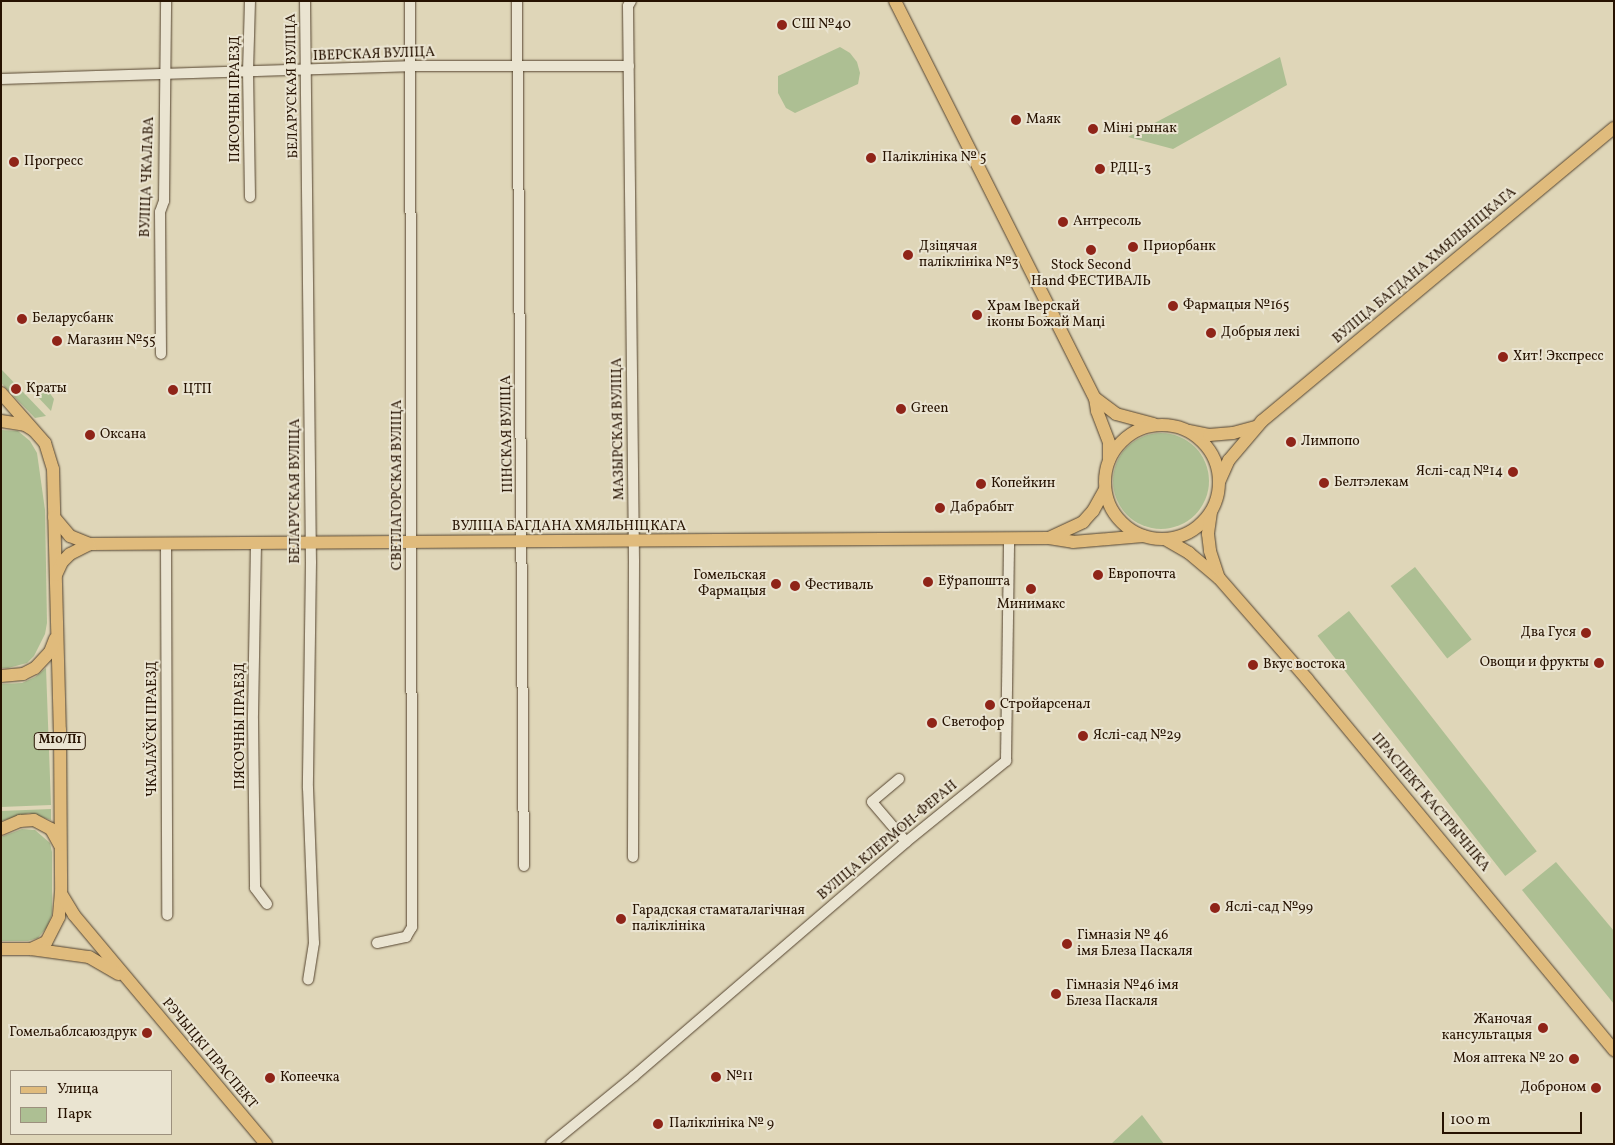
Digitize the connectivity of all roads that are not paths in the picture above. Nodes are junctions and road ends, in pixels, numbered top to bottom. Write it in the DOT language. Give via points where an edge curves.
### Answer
graph roads {
  1 [pos="166,1"];
  2 [pos="250,1"];
  3 [pos="305,1"];
  4 [pos="410,1"];
  5 [pos="517,1"];
  6 [pos="631,1"];
  7 [pos="895,1"];
  8 [pos="518,65"];
  9 [pos="408,66"];
  10 [pos="629,66"];
  11 [pos="307,71"];
  12 [pos="248,72"];
  13 [pos="164,74"];
  14 [pos="1,79"];
  15 [pos="1614,128"];
  16 [pos="250,197"];
  17 [pos="161,354"];
  18 [pos="1,393"];
  19 [pos="1096,398"];
  20 [pos="1,421"];
  21 [pos="1157,425"];
  22 [pos="1256,426"];
  23 [pos="1188,431"];
  24 [pos="37,432"];
  25 [pos="1109,460"];
  26 [pos="1219,482"];
  27 [pos="1105,489"];
  28 [pos="1211,512"];
  29 [pos="54,517"];
  30 [pos="1144,536"];
  31 [pos="1049,538"];
  32 [pos="1008,539"];
  33 [pos="1165,540"];
  34 [pos="523,542"];
  35 [pos="634,542"];
  36 [pos="256,543"];
  37 [pos="412,543"];
  38 [pos="90,544"];
  39 [pos="166,544"];
  40 [pos="311,544"];
  41 [pos="55,577"];
  42 [pos="1220,578"];
  43 [pos="57,634"];
  44 [pos="1,676"];
  45 [pos="899,779"];
  46 [pos="1,828"];
  47 [pos="906,842"];
  48 [pos="60,847"];
  49 [pos="633,857"];
  50 [pos="524,866"];
  51 [pos="61,892"];
  52 [pos="267,904"];
  53 [pos="167,915"];
  54 [pos="377,943"];
  55 [pos="31,949"];
  56 [pos="1,950"];
  57 [pos="308,980"];
  58 [pos="130,983"];
  59 [pos="1614,1050"];
  60 [pos="266,1144"];
  61 [pos="551,1144"];
  1 -- 13 [label="street, ВУЛІЦА ЧКАЛАВА"];
  2 -- 12 [label="street, ПЯСОЧНЫ ПРАЕЗД"];
  3 -- 11 [label="street, БЕЛАРУСКАЯ ВУЛІЦА"];
  4 -- 9 [label="street, СВЕТЛАГОРСКАЯ ВУЛІЦА"];
  5 -- 8 [label="street, ПІНСКАЯ ВУЛІЦА"];
  6 -- 10 [label="street, МАЗЫРСКАЯ ВУЛІЦА" via="628,6"];
  7 -- 19 [label="main road"];
  8 -- 9 [label="street, ІВЕРСКАЯ ВУЛІЦА"];
  8 -- 10 [label="street, ІВЕРСКАЯ ВУЛІЦА"];
  8 -- 34 [label="street, ПІНСКАЯ ВУЛІЦА"];
  9 -- 11 [label="street, ІВЕРСКАЯ ВУЛІЦА"];
  9 -- 37 [label="street, СВЕТЛАГОРСКАЯ ВУЛІЦА"];
  10 -- 35 [label="street, МАЗЫРСКАЯ ВУЛІЦА"];
  11 -- 12 [label="street, ІВЕРСКАЯ ВУЛІЦА"];
  11 -- 40 [label="street, БЕЛАРУСКАЯ ВУЛІЦА"];
  12 -- 13 [label="street, ІВЕРСКАЯ ВУЛІЦА"];
  12 -- 16 [label="street, ПЯСОЧНЫ ПРАЕЗД"];
  13 -- 14 [label="street, ІВЕРСКАЯ ВУЛІЦА"];
  13 -- 17 [label="street, ВУЛІЦА ЧКАЛАВА" via="164,201 160,212"];
  15 -- 22 [label="main road, ВУЛІЦА БАГДАНА ХМЯЛЬНІЦКАГА"];
  18 -- 24 [label="main road, М10/П1"];
  19 -- 21 [label="main road" via="1106,408 1127,419"];
  19 -- 25 [label="main road" via="1097,411 1109,443"];
  20 -- 24 [label="main road" via="25,425"];
  21 -- 23 [label="main road"];
  21 -- 25 [label="main road" via="1137,430 1120,442"];
  22 -- 23 [label="main road, ВУЛІЦА БАГДАНА ХМЯЛЬНІЦКАГА" via="1233,433"];
  22 -- 26 [label="main road, ВУЛІЦА БАГДАНА ХМЯЛЬНІЦКАГА" via="1229,460"];
  23 -- 26 [label="main road" via="1205,444 1216,462"];
  24 -- 29 [label="main road, М10/П1" via="45,443 53,469"];
  25 -- 27 [label="main road"];
  26 -- 28 [label="main road"];
  27 -- 30 [label="main road" via="1111,509 1120,520"];
  27 -- 31 [label="main road, ВУЛІЦА БАГДАНА ХМЯЛЬНІЦКАГА" via="1083,522"];
  28 -- 33 [label="main road" via="1199,526 1184,535"];
  28 -- 42 [label="main road, ПРАСПЕКТ КАСТРЫЧНІКА" via="1210,551"];
  29 -- 38 [label="main road" via="70,536"];
  29 -- 41 [label="main road, М10/П1"];
  30 -- 31 [label="main road, ВУЛІЦА БАГДАНА ХМЯЛЬНІЦКАГА" via="1073,542"];
  30 -- 33 [label="main road"];
  31 -- 32 [label="main road, ВУЛІЦА БАГДАНА ХМЯЛЬНІЦКАГА"];
  32 -- 35 [label="main road, ВУЛІЦА БАГДАНА ХМЯЛЬНІЦКАГА"];
  32 -- 47 [label="street, ВУЛІЦА КЛЕРМОН-ФЕРАН" via="1006,761"];
  33 -- 42 [label="main road, ПРАСПЕКТ КАСТРЫЧНІКА" via="1189,552"];
  34 -- 35 [label="main road, ВУЛІЦА БАГДАНА ХМЯЛЬНІЦКАГА"];
  34 -- 37 [label="main road, ВУЛІЦА БАГДАНА ХМЯЛЬНІЦКАГА"];
  34 -- 50 [label="street, ПІНСКАЯ ВУЛІЦА"];
  35 -- 49 [label="street, МАЗЫРСКАЯ ВУЛІЦА"];
  36 -- 39 [label="main road, ВУЛІЦА БАГДАНА ХМЯЛЬНІЦКАГА"];
  36 -- 40 [label="main road, ВУЛІЦА БАГДАНА ХМЯЛЬНІЦКАГА"];
  36 -- 52 [label="street, ПЯСОЧНЫ ПРАЕЗД" via="255,888"];
  37 -- 40 [label="main road, ВУЛІЦА БАГДАНА ХМЯЛЬНІЦКАГА"];
  37 -- 54 [label="street, СВЕТЛАГОРСКАЯ ВУЛІЦА" via="412,927 406,937"];
  38 -- 39 [label="main road, ВУЛІЦА БАГДАНА ХМЯЛЬНІЦКАГА"];
  38 -- 41 [label="main road" via="70,554"];
  39 -- 53 [label="street, ЧКАЛАЎСКІ ПРАЕЗД"];
  40 -- 57 [label="street, БЕЛАРУСКАЯ ВУЛІЦА" via="308,788 314,943"];
  41 -- 43 [label="main road, М10/П1"];
  42 -- 59 [label="main road, ПРАСПЕКТ КАСТРЫЧНІКА"];
  43 -- 44 [label="main road, М10/П1" via="50,652 35,668 23,674"];
  43 -- 48 [label="main road, М10/П1"];
  45 -- 47 [label="street" via="872,802"];
  46 -- 48 [label="main road" via="34,820 51,829"];
  47 -- 61 [label="street, ВУЛІЦА КЛЕРМОН-ФЕРАН"];
  48 -- 51 [label="main road, М10/П1"];
  51 -- 55 [label="main road, М10/П1" via="56,927 46,942"];
  51 -- 58 [label="main road, РЭЧЫЦКІ ПРАСПЕКТ / М10/П1" via="70,911"];
  55 -- 56 [label="main road, М10/П1"];
  55 -- 58 [label="main road, РЭЧЫЦКІ ПРАСПЕКТ / М10/П1" via="89,957"];
  58 -- 60 [label="main road, РЭЧЫЦКІ ПРАСПЕКТ / М10/П1"];
}
